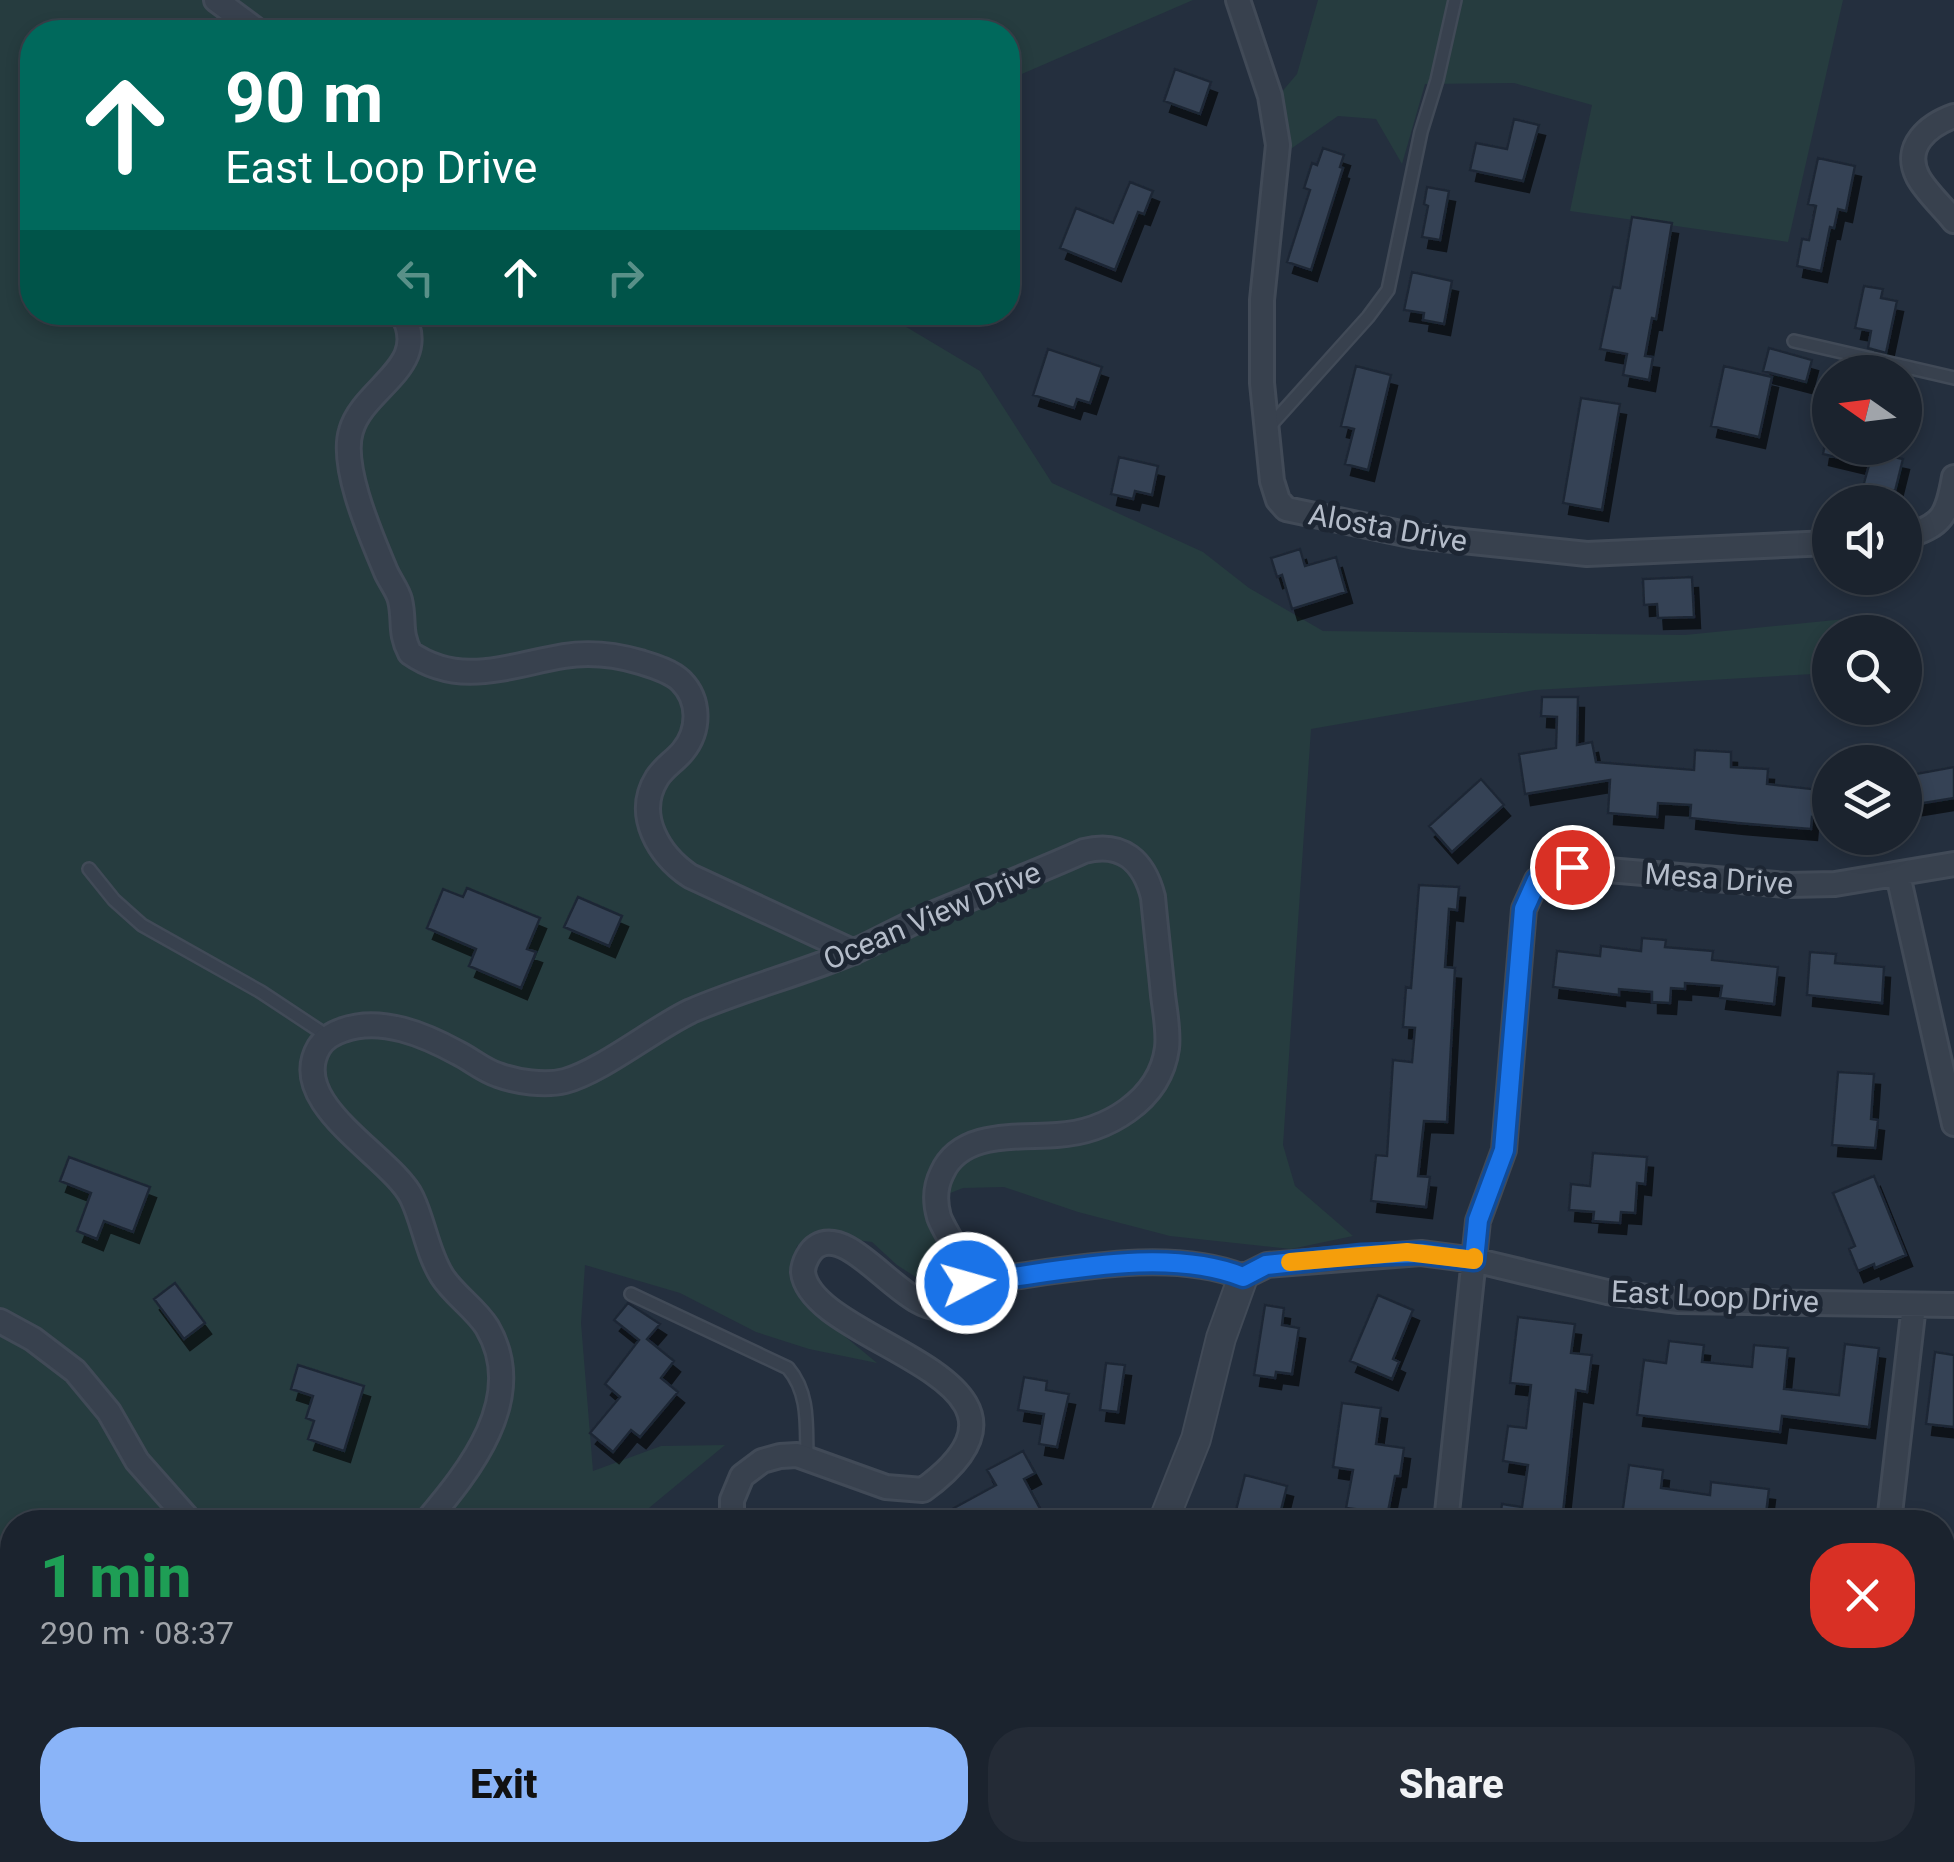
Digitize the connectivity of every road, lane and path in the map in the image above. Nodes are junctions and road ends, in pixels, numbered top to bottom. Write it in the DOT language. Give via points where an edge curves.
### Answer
graph roads {
  1 [pos="216,0"];
  2 [pos="1238,0"];
  3 [pos="1455,0"];
  4 [pos="243,20"];
  5 [pos="1954,116"];
  6 [pos="1954,221"];
  7 [pos="407,325"];
  8 [pos="1794,341"];
  9 [pos="1954,378"];
  10 [pos="1269,427"];
  11 [pos="1953,486"];
  12 [pos="1922,531"];
  13 [pos="1812,544"];
  14 [pos="1954,864"];
  15 [pos="89,869"];
  16 [pos="1898,875"];
  17 [pos="854,952"];
  18 [pos="329,1037"];
  19 [pos="1954,1124"];
  20 [pos="1474,1260"];
  21 [pos="1243,1277"];
  22 [pos="967,1283"];
  23 [pos="630,1294"];
  24 [pos="1914,1305"];
  25 [pos="1954,1305"];
  26 [pos="0,1320"];
  27 [pos="807,1459"];
  28 [pos="180,1510"];
  29 [pos="436,1510"];
  30 [pos="732,1510"];
  31 [pos="1168,1510"];
  32 [pos="1447,1510"];
  33 [pos="1890,1510"];
  1 -- 4 [label="street"];
  2 -- 10 [label="street, Alosta Drive" via="1270,96 1278,145 1262,300"];
  3 -- 10 [label="lane" via="1388,290"];
  5 -- 6 [label="street" via="1926,129 1914,151 1916,175"];
  7 -- 17 [label="street" via="408,353 363,406 348,447 358,494 400,600 410,652 457,673 593,654 674,676 690,693 696,724 650,794 658,846 690,876"];
  8 -- 9 [label="lane"];
  10 -- 13 [label="street, Alosta Drive" via="1278,500 1311,517 1452,541 1587,554"];
  11 -- 12 [label="street" via="1936,526"];
  14 -- 16 [label="street, Mesa Drive"];
  15 -- 18 [label="lane" via="142,925"];
  16 -- 19 [label="street"];
  16 -- 20 [label="street, Mesa Drive" via="1787,885 1572,867 1537,880 1524,909 1504,1150 1478,1220"];
  17 -- 18 [label="street, Ocean View Drive" via="687,1013 564,1081 502,1077 436,1042 378,1025"];
  17 -- 22 [label="street, Ocean View Drive" via="1099,847 1140,864 1148,878 1167,1039 1162,1068 1143,1098 1106,1123 1060,1135 992,1138 949,1161 936,1203"];
  18 -- 29 [label="street" via="314,1058 317,1090 402,1183 443,1278 478,1314 496,1349 499,1388 491,1430 472,1467"];
  20 -- 21 [label="street, East Loop Drive" via="1362,1255 1266,1265"];
  20 -- 24 [label="street, East Loop Drive" via="1606,1292 1679,1301"];
  20 -- 32 [label="street, Mesa Drive"];
  21 -- 22 [label="street" via="1218,1267 1126,1264"];
  21 -- 31 [label="street" via="1220,1338 1196,1439"];
  22 -- 27 [label="street" via="955,1305 933,1308 849,1249 827,1243 813,1248 803,1272 818,1299 958,1394 970,1427 964,1450 922,1490 886,1488"];
  23 -- 27 [label="lane" via="788,1368 800,1382 806,1409"];
  24 -- 25 [label="street, East Loop Drive"];
  24 -- 33 [label="street"];
  26 -- 28 [label="street" via="55,1354 93,1390 137,1461"];
  27 -- 30 [label="street" via="762,1461 742,1476"];
}
